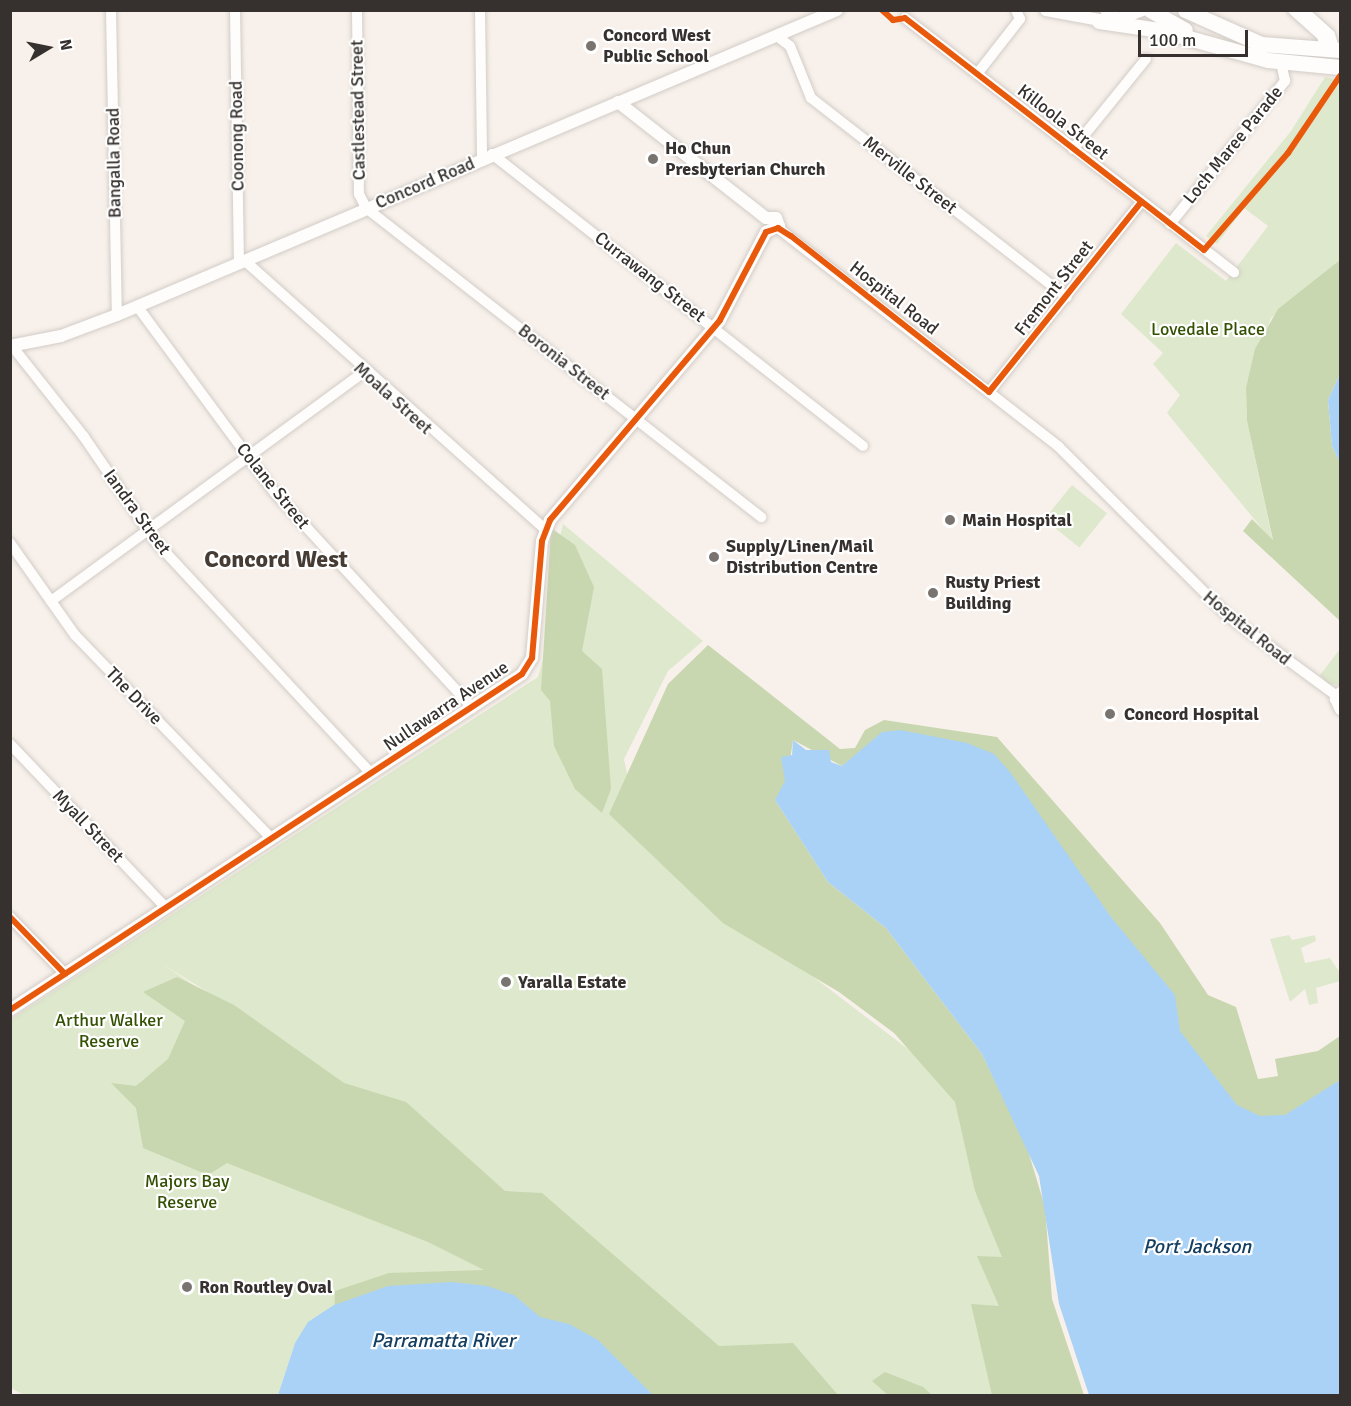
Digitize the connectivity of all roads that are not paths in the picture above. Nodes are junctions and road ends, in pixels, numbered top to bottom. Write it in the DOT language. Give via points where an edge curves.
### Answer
graph roads {
  1 [pos="111,10"];
  2 [pos="235,10"];
  3 [pos="357,10"];
  4 [pos="480,10"];
  5 [pos="837,10"];
  6 [pos="1046,10"];
  7 [pos="1114,10"];
  8 [pos="1143,10"];
  9 [pos="1150,10"];
  10 [pos="1185,10"];
  11 [pos="1293,10"];
  12 [pos="1303,10"];
  13 [pos="1018,15"];
  14 [pos="1103,16"];
  15 [pos="905,18"];
  16 [pos="1312,27"];
  17 [pos="777,36"];
  18 [pos="1336,47"];
  19 [pos="1223,49"];
  20 [pos="1302,51"];
  21 [pos="1146,59"];
  22 [pos="1281,62"];
  23 [pos="1335,67"];
  24 [pos="977,74"];
  25 [pos="618,102"];
  26 [pos="1073,149"];
  27 [pos="487,157"];
  28 [pos="1141,202"];
  29 [pos="366,208"];
  30 [pos="1170,224"];
  31 [pos="772,230"];
  32 [pos="242,261"];
  33 [pos="1234,273"];
  34 [pos="1066,297"];
  35 [pos="137,306"];
  36 [pos="117,315"];
  37 [pos="714,327"];
  38 [pos="11,346"];
  39 [pos="364,372"];
  40 [pos="990,392"];
  41 [pos="637,420"];
  42 [pos="863,446"];
  43 [pos="248,458"];
  44 [pos="761,517"];
  45 [pos="546,530"];
  46 [pos="148,531"];
  47 [pos="10,543"];
  48 [pos="51,601"];
  49 [pos="1339,694"];
  50 [pos="473,708"];
  51 [pos="1341,710"];
  52 [pos="10,744"];
  53 [pos="371,773"];
  54 [pos="271,838"];
  55 [pos="166,908"];
  56 [pos="10,917"];
  57 [pos="65,974"];
  58 [pos="10,1010"];
  1 -- 36 [label="street, Bangalla Road"];
  2 -- 32 [label="street, Coonong Road"];
  3 -- 29 [label="street, Castlestead Street" via="359,194"];
  4 -- 27 [label="street"];
  5 -- 17 [label="main road, Concord Road"];
  6 -- 14 [label="main road"];
  7 -- 14 [label="main road"];
  8 -- 14 [label="main road" via="1124,20"];
  9 -- 19 [label="highway"];
  10 -- 20 [label="highway" via="1249,40"];
  11 -- 16 [label="street"];
  12 -- 18 [label="street"];
  12 -- 18 [label="street" via="1330,35"];
  13 -- 24 [label="street"];
  14 -- 19 [label="highway"];
  15 -- 24 [label="street, Killoola Street"];
  16 -- 18 [label="street"];
  16 -- 20 [label="street" via="1312,44"];
  17 -- 25 [label="main road, Concord Road"];
  17 -- 34 [label="street, Merville Street" via="790,46 811,98"];
  18 -- 20 [label="highway"];
  18 -- 23 [label="highway"];
  19 -- 22 [label="highway"];
  21 -- 26 [label="street"];
  22 -- 23 [label="highway"];
  22 -- 30 [label="street, Loch Maree Parade" via="1285,81"];
  24 -- 26 [label="street, Killoola Street"];
  25 -- 27 [label="main road, Concord Road"];
  25 -- 31 [label="main road" via="766,218"];
  26 -- 28 [label="street, Killoola Street"];
  27 -- 29 [label="main road, Concord Road"];
  27 -- 37 [label="street, Currawang Street"];
  28 -- 30 [label="street, Killoola Street"];
  28 -- 34 [label="street, Fremont Street"];
  29 -- 32 [label="main road, Concord Road"];
  29 -- 41 [label="street, Boronia Street"];
  30 -- 33 [label="street, Killoola Street"];
  31 -- 37 [label="main road"];
  31 -- 40 [label="street, Hospital Road"];
  32 -- 35 [label="main road, Concord Road"];
  32 -- 39 [label="street, Moala Street"];
  34 -- 40 [label="street, Fremont Street"];
  35 -- 36 [label="main road, Concord Road"];
  35 -- 43 [label="street, Colane Street"];
  36 -- 38 [label="main road, Concord Road" via="61,336"];
  37 -- 41 [label="main road"];
  37 -- 42 [label="street, Currawang Street"];
  38 -- 46 [label="street, Iandra Street"];
  39 -- 43 [label="street"];
  39 -- 45 [label="street, Moala Street"];
  40 -- 49 [label="street, Hospital Road" via="1084,469 1228,616"];
  41 -- 44 [label="street, Boronia Street"];
  41 -- 45 [label="main road"];
  43 -- 46 [label="street"];
  43 -- 50 [label="street, Colane Street"];
  45 -- 50 [label="main road, Nullawarra Avenue" via="532,658 522,674"];
  46 -- 48 [label="street"];
  46 -- 53 [label="street, Iandra Street"];
  47 -- 48 [label="street, The Drive"];
  48 -- 54 [label="street, The Drive" via="75,635"];
  49 -- 51 [label="street"];
  50 -- 53 [label="main road, Nullawarra Avenue"];
  52 -- 55 [label="street, Myall Street"];
  53 -- 54 [label="main road, Nullawarra Avenue"];
  54 -- 55 [label="main road, Nullawarra Avenue"];
  55 -- 57 [label="main road, Nullawarra Avenue"];
  56 -- 57 [label="street"];
  57 -- 58 [label="main road, Nullawarra Avenue"];
}
